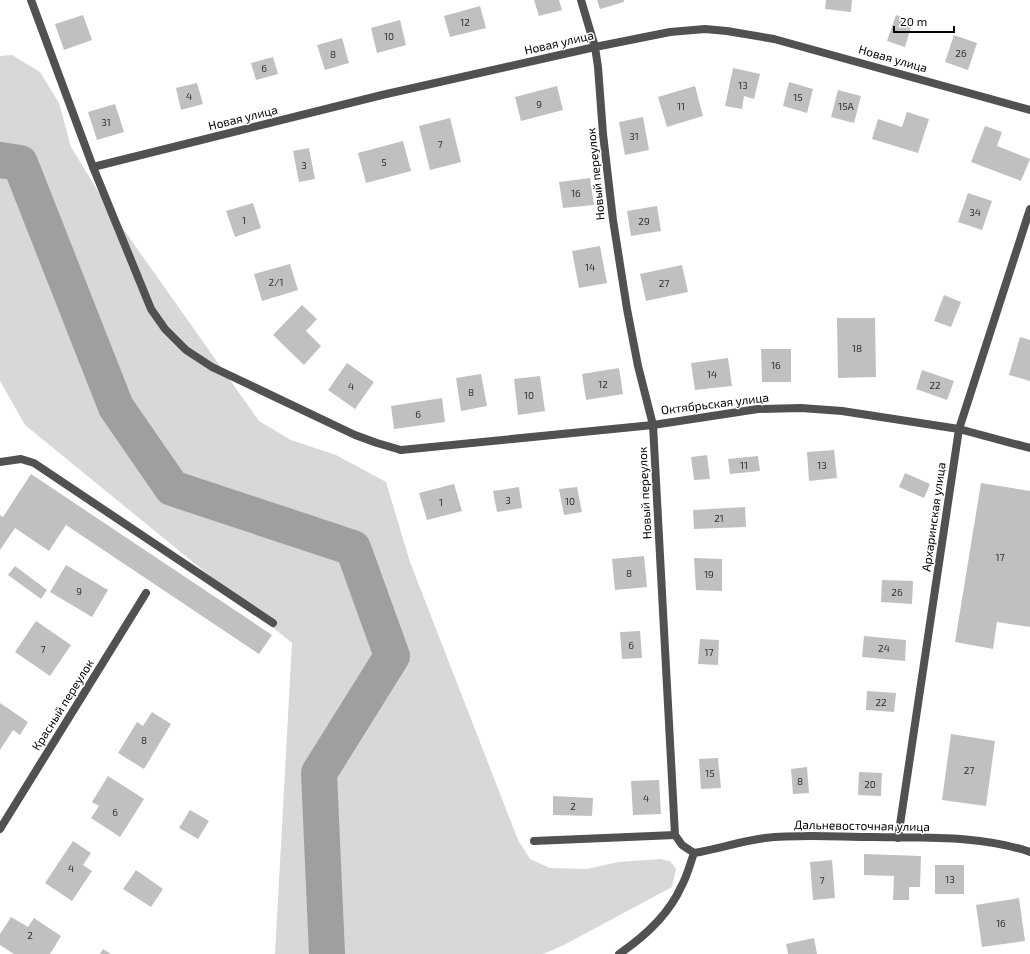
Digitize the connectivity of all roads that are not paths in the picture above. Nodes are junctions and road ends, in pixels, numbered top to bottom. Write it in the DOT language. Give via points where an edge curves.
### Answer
graph roads {
  1 [pos="31,0"];
  2 [pos="581,0"];
  3 [pos="595,47"];
  4 [pos="1030,110"];
  5 [pos="94,168"];
  6 [pos="1030,209"];
  7 [pos="653,425"];
  8 [pos="959,429"];
  9 [pos="1030,448"];
  10 [pos="0,462"];
  11 [pos="146,593"];
  12 [pos="273,623"];
  13 [pos="0,829"];
  14 [pos="675,835"];
  15 [pos="898,838"];
  16 [pos="534,841"];
  17 [pos="694,852"];
  18 [pos="1030,852"];
  19 [pos="619,954"];
  1 -- 5 [label="street"];
  2 -- 3 [label="street, Новый переулок"];
  3 -- 4 [label="street, Новая улица" via="670,32 728,30 774,39"];
  3 -- 5 [label="street, Новая улица" via="382,96"];
  3 -- 7 [label="street, Новый переулок" via="613,220 638,366"];
  5 -- 7 [label="street, Октябрьская улица" via="151,309 165,329 186,350 212,367 342,429 401,450"];
  6 -- 8 [label="street, Архаринская улица"];
  7 -- 8 [label="street, Октябрьская улица" via="758,409 801,408 842,411"];
  7 -- 14 [label="street, Новый переулок"];
  8 -- 9 [label="street, Октябрьская улица"];
  8 -- 15 [label="street, Архаринская улица"];
  10 -- 12 [label="street" via="21,459 34,463"];
  11 -- 13 [label="street, Красный переулок"];
  14 -- 16 [label="street"];
  14 -- 17 [label="street" via="682,845"];
  15 -- 17 [label="street, Дальневосточная улица" via="765,838"];
  15 -- 18 [label="street, Дальневосточная улица" via="998,843"];
  17 -- 19 [label="street" via="681,888 666,913 637,942"];
}
